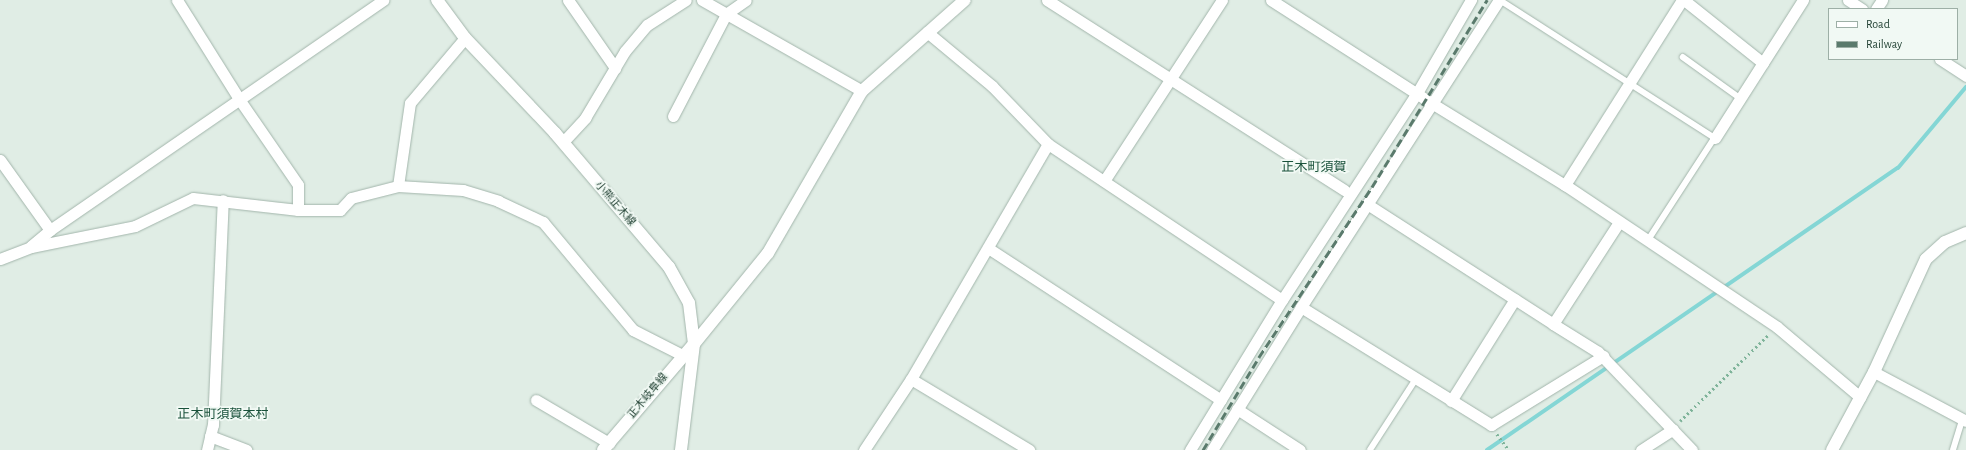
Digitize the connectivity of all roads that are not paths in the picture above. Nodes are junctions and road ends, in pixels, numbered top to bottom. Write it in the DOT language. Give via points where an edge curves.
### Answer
graph roads {
  1 [pos="176,0"];
  2 [pos="383,0"];
  3 [pos="437,0"];
  4 [pos="568,0"];
  5 [pos="686,0"];
  6 [pos="702,0"];
  7 [pos="746,0"];
  8 [pos="965,0"];
  9 [pos="1047,0"];
  10 [pos="1222,0"];
  11 [pos="1271,0"];
  12 [pos="1471,0"];
  13 [pos="1500,0"];
  14 [pos="1683,0"];
  15 [pos="1803,0"];
  16 [pos="1848,0"];
  17 [pos="1860,8"];
  18 [pos="726,14"];
  19 [pos="927,32"];
  20 [pos="465,38"];
  21 [pos="1683,57"];
  22 [pos="1942,60"];
  23 [pos="1762,63"];
  24 [pos="615,68"];
  25 [pos="1962,73"];
  26 [pos="1172,80"];
  27 [pos="1629,82"];
  28 [pos="862,91"];
  29 [pos="1417,93"];
  30 [pos="1740,98"];
  31 [pos="239,99"];
  32 [pos="1434,104"];
  33 [pos="672,116"];
  34 [pos="1715,138"];
  35 [pos="563,142"];
  36 [pos="1048,144"];
  37 [pos="0,160"];
  38 [pos="1104,181"];
  39 [pos="1565,185"];
  40 [pos="398,186"];
  41 [pos="1344,190"];
  42 [pos="223,200"];
  43 [pos="1367,204"];
  44 [pos="298,210"];
  45 [pos="1619,222"];
  46 [pos="50,230"];
  47 [pos="1966,233"];
  48 [pos="1648,241"];
  49 [pos="31,247"];
  50 [pos="988,248"];
  51 [pos="0,259"];
  52 [pos="1515,299"];
  53 [pos="1282,300"];
  54 [pos="1301,307"];
  55 [pos="1554,324"];
  56 [pos="694,344"];
  57 [pos="682,355"];
  58 [pos="1603,356"];
  59 [pos="1874,372"];
  60 [pos="911,379"];
  61 [pos="1416,379"];
  62 [pos="1860,397"];
  63 [pos="536,400"];
  64 [pos="1221,400"];
  65 [pos="1451,401"];
  66 [pos="1237,409"];
  67 [pos="1964,421"];
  68 [pos="1673,429"];
  69 [pos="210,436"];
  70 [pos="606,446"];
  71 [pos="207,450"];
  72 [pos="246,450"];
  73 [pos="681,450"];
  74 [pos="864,450"];
  75 [pos="1029,450"];
  76 [pos="1190,450"];
  77 [pos="1212,450"];
  78 [pos="1300,450"];
  79 [pos="1370,450"];
  80 [pos="1641,450"];
  81 [pos="1692,450"];
  82 [pos="1832,450"];
  83 [pos="1953,450"];
  1 -- 31 [label="street"];
  2 -- 31 [label="street"];
  3 -- 20 [label="street, 小熊正木線"];
  4 -- 24 [label="street"];
  5 -- 24 [label="street" via="647,25 625,51"];
  6 -- 18 [label="street"];
  7 -- 18 [label="street"];
  8 -- 19 [label="street, 正木岐阜線"];
  9 -- 26 [label="street"];
  10 -- 26 [label="street"];
  11 -- 29 [label="street"];
  12 -- 29 [label="street"];
  13 -- 27 [label="lane"];
  13 -- 32 [label="street"];
  14 -- 23 [label="street"];
  14 -- 27 [label="street"];
  15 -- 23 [label="street"];
  16 -- 17 [label="street"];
  18 -- 28 [label="street"];
  18 -- 33 [label="street"];
  19 -- 28 [label="street, 正木岐阜線"];
  19 -- 36 [label="street" via="992,86"];
  20 -- 35 [label="street, 小熊正木線"];
  20 -- 40 [label="street" via="410,103"];
  21 -- 30 [label="lane"];
  22 -- 25 [label="street"];
  23 -- 30 [label="street"];
  24 -- 35 [label="street" via="585,118"];
  26 -- 38 [label="street"];
  26 -- 41 [label="street"];
  27 -- 34 [label="lane"];
  27 -- 39 [label="street"];
  28 -- 56 [label="street, 正木岐阜線" via="768,253"];
  29 -- 32 [label="street"];
  29 -- 53 [label="street"];
  30 -- 34 [label="street"];
  31 -- 44 [label="street" via="298,184"];
  31 -- 46 [label="street"];
  32 -- 39 [label="street"];
  32 -- 43 [label="street"];
  34 -- 48 [label="lane"];
  35 -- 56 [label="street, 小熊正木線" via="669,267 689,303"];
  36 -- 38 [label="street"];
  36 -- 50 [label="street"];
  37 -- 46 [label="street"];
  38 -- 53 [label="street"];
  39 -- 45 [label="street"];
  40 -- 44 [label="street" via="351,198 340,210"];
  40 -- 57 [label="street" via="463,190 498,201 543,222 633,330"];
  42 -- 44 [label="street"];
  42 -- 49 [label="street" via="194,198 135,226"];
  42 -- 69 [label="street" via="213,425"];
  43 -- 52 [label="street"];
  43 -- 54 [label="street"];
  45 -- 48 [label="street"];
  45 -- 55 [label="street"];
  46 -- 49 [label="street"];
  47 -- 59 [label="street" via="1945,242 1926,259"];
  48 -- 62 [label="street" via="1777,327"];
  49 -- 51 [label="street"];
  50 -- 60 [label="street"];
  50 -- 64 [label="street"];
  52 -- 55 [label="street"];
  52 -- 65 [label="street"];
  53 -- 64 [label="street"];
  54 -- 61 [label="street"];
  54 -- 66 [label="street"];
  55 -- 58 [label="street"];
  56 -- 57 [label="street, 正木岐阜線"];
  56 -- 73 [label="street, 小熊正木線"];
  57 -- 70 [label="street, 正木岐阜線"];
  58 -- 65 [label="street" via="1491,425"];
  58 -- 68 [label="street"];
  59 -- 62 [label="street"];
  59 -- 67 [label="street"];
  60 -- 74 [label="street"];
  60 -- 75 [label="street"];
  61 -- 65 [label="street"];
  61 -- 79 [label="lane"];
  62 -- 82 [label="street"];
  63 -- 70 [label="street"];
  64 -- 76 [label="street"];
  66 -- 77 [label="street"];
  66 -- 78 [label="street"];
  67 -- 83 [label="lane"];
  68 -- 80 [label="street"];
  68 -- 81 [label="street"];
  69 -- 71 [label="street"];
  69 -- 72 [label="street"];
}
